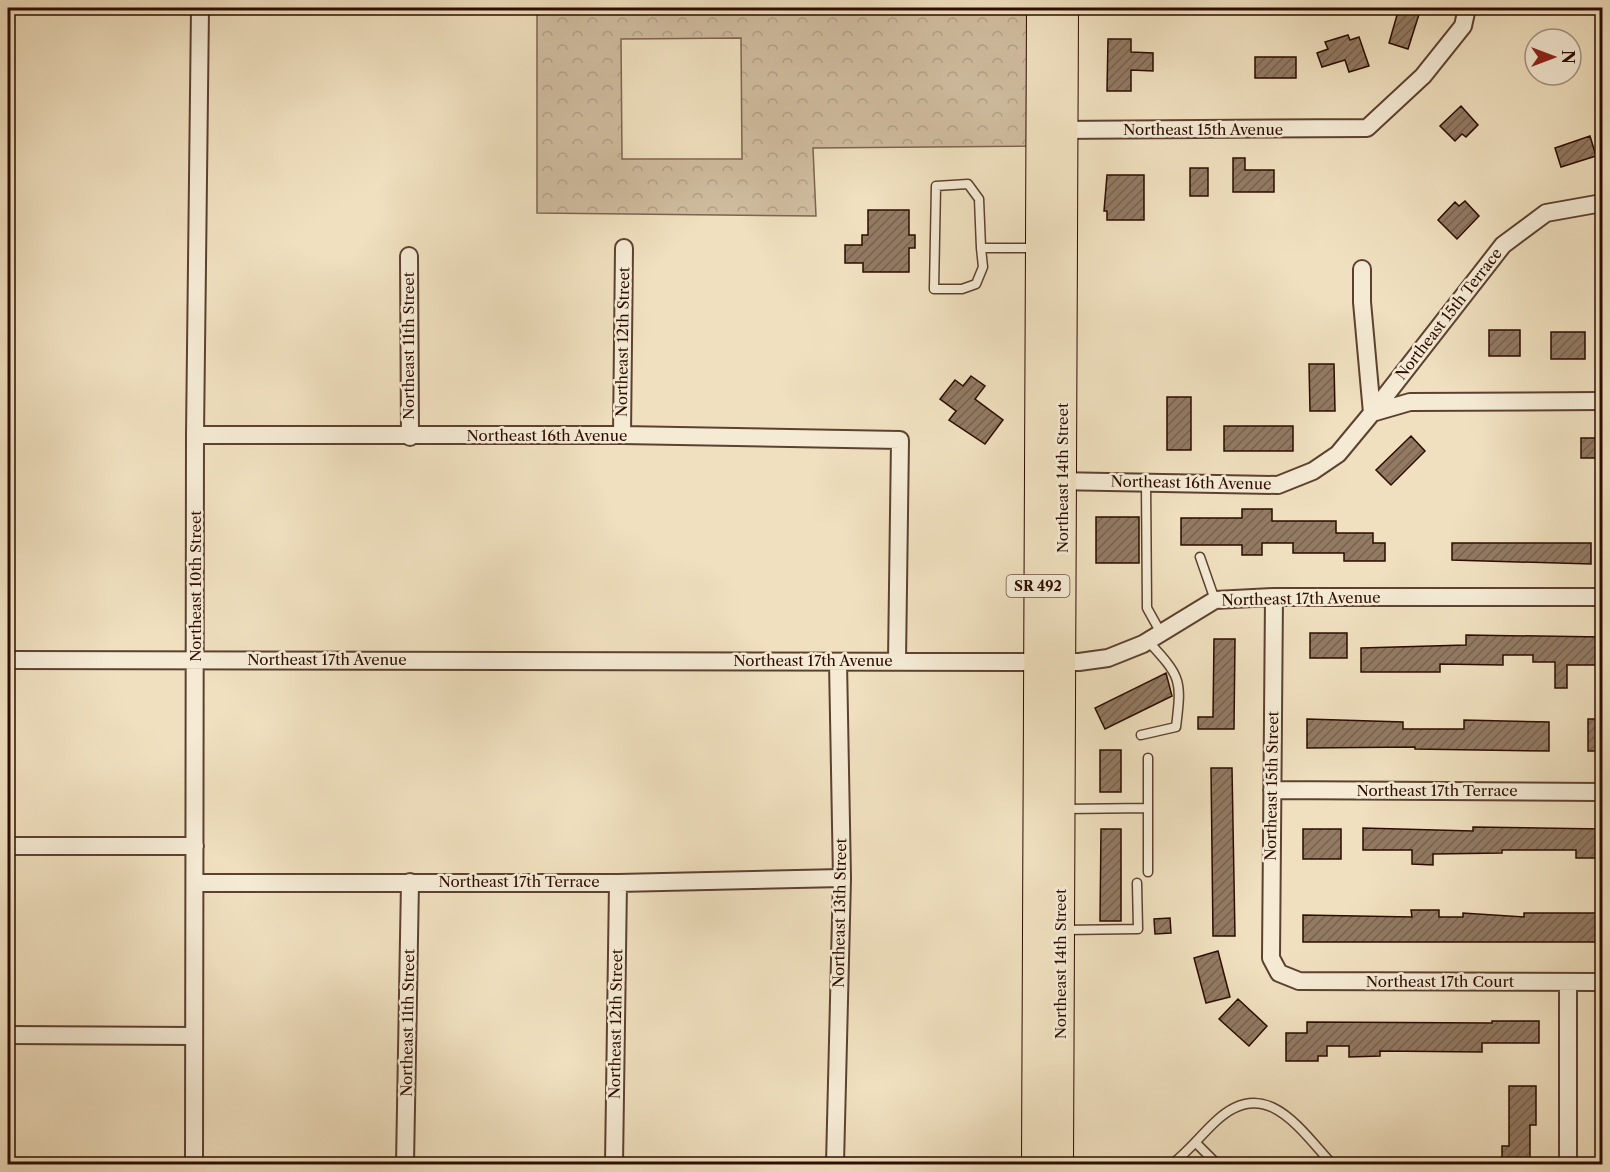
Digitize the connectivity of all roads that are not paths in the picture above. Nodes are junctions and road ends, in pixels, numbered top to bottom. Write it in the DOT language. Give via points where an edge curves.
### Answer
graph roads {
  1 [pos="200,8"];
  2 [pos="1040,8"];
  3 [pos="1065,8"];
  4 [pos="1467,8"];
  5 [pos="1052,130"];
  6 [pos="1602,202"];
  7 [pos="624,248"];
  8 [pos="981,248"];
  9 [pos="1039,248"];
  10 [pos="409,256"];
  11 [pos="1362,269"];
  12 [pos="1602,400"];
  13 [pos="1372,413"];
  14 [pos="195,435"];
  15 [pos="622,435"];
  16 [pos="410,437"];
  17 [pos="1051,481"];
  18 [pos="1146,482"];
  19 [pos="1200,557"];
  20 [pos="1274,597"];
  21 [pos="1602,597"];
  22 [pos="1215,600"];
  23 [pos="1155,637"];
  24 [pos="8,660"];
  25 [pos="196,660"];
  26 [pos="897,661"];
  27 [pos="837,662"];
  28 [pos="1050,662"];
  29 [pos="1141,735"];
  30 [pos="1148,758"];
  31 [pos="1272,790"];
  32 [pos="1602,792"];
  33 [pos="1149,808"];
  34 [pos="1062,809"];
  35 [pos="8,846"];
  36 [pos="195,846"];
  37 [pos="1149,872"];
  38 [pos="842,878"];
  39 [pos="410,882"];
  40 [pos="195,883"];
  41 [pos="618,883"];
  42 [pos="1137,884"];
  43 [pos="1061,930"];
  44 [pos="1279,973"];
  45 [pos="1568,982"];
  46 [pos="1602,982"];
  47 [pos="8,1035"];
  48 [pos="193,1036"];
  49 [pos="1196,1143"];
  50 [pos="194,1164"];
  51 [pos="405,1164"];
  52 [pos="614,1164"];
  53 [pos="835,1164"];
  54 [pos="1035,1164"];
  55 [pos="1060,1164"];
  56 [pos="1172,1164"];
  57 [pos="1217,1164"];
  58 [pos="1332,1164"];
  59 [pos="1568,1164"];
  1 -- 14 [label="street, Northeast 10th Street"];
  2 -- 5 [label="main road, Northeast 14th Street / SR 492"];
  3 -- 5 [label="main road, Northeast 14th Street / SR 492"];
  4 -- 5 [label="street, Northeast 15th Avenue" via="1463,26 1423,76 1367,128"];
  5 -- 9 [label="main road, Northeast 14th Street / SR 492"];
  5 -- 17 [label="main road, Northeast 14th Street / SR 492"];
  6 -- 13 [label="street, Northeast 15th Terrace" via="1546,213 1503,245"];
  7 -- 15 [label="street, Northeast 12th Street"];
  8 -- 8 [label="lane" via="983,267 976,284 934,290 936,186 968,184 979,199"];
  8 -- 9 [label="lane"];
  9 -- 17 [label="main road, Northeast 14th Street / SR 492"];
  10 -- 16 [label="street, Northeast 11th Street"];
  11 -- 13 [label="street"];
  12 -- 13 [label="street" via="1410,402"];
  13 -- 18 [label="street, Northeast 16th Avenue" via="1338,454 1313,471 1278,485"];
  14 -- 16 [label="street, Northeast 16th Avenue"];
  14 -- 25 [label="street, Northeast 10th Street"];
  15 -- 16 [label="street, Northeast 16th Avenue"];
  15 -- 26 [label="street, Northeast 16th Avenue" via="900,441"];
  17 -- 18 [label="street, Northeast 16th Avenue"];
  17 -- 28 [label="main road, Northeast 14th Street / SR 492"];
  18 -- 23 [label="lane" via="1147,608"];
  19 -- 22 [label="lane"];
  20 -- 21 [label="street, Northeast 17th Avenue"];
  20 -- 22 [label="street, Northeast 17th Avenue"];
  20 -- 31 [label="street, Northeast 15th Street"];
  22 -- 23 [label="street, Northeast 17th Avenue"];
  23 -- 28 [label="street, Northeast 17th Avenue" via="1108,658"];
  23 -- 29 [label="lane" via="1174,669 1180,692 1176,727"];
  24 -- 25 [label="street, Northeast 17th Avenue"];
  25 -- 27 [label="street, Northeast 17th Avenue"];
  25 -- 36 [label="street, Northeast 10th Street"];
  26 -- 27 [label="street, Northeast 17th Avenue"];
  26 -- 28 [label="street, Northeast 17th Avenue"];
  27 -- 38 [label="street, Northeast 13th Street"];
  28 -- 34 [label="main road, Northeast 14th Street / SR 492"];
  28 -- 54 [label="main road, Northeast 14th Street / SR 492"];
  30 -- 33 [label="lane"];
  31 -- 32 [label="street, Northeast 17th Terrace"];
  31 -- 44 [label="street, Northeast 15th Street" via="1271,958"];
  33 -- 34 [label="lane"];
  33 -- 37 [label="lane"];
  34 -- 43 [label="main road, Northeast 14th Street / SR 492"];
  35 -- 36 [label="street"];
  36 -- 40 [label="street, Northeast 10th Street"];
  38 -- 41 [label="street, Northeast 17th Terrace"];
  38 -- 53 [label="street, Northeast 13th Street"];
  39 -- 40 [label="street, Northeast 17th Terrace"];
  39 -- 41 [label="street, Northeast 17th Terrace"];
  39 -- 51 [label="street, Northeast 11th Street"];
  40 -- 48 [label="street, Northeast 10th Street"];
  41 -- 52 [label="street, Northeast 12th Street"];
  42 -- 43 [label="lane" via="1138,929"];
  43 -- 55 [label="main road, Northeast 14th Street / SR 492"];
  44 -- 45 [label="street, Northeast 17th Court" via="1299,981"];
  45 -- 46 [label="street, Northeast 17th Court"];
  45 -- 59 [label="street"];
  47 -- 48 [label="street"];
  48 -- 50 [label="street, Northeast 10th Street"];
  49 -- 56 [label="lane"];
  49 -- 57 [label="lane"];
  49 -- 58 [label="lane" via="1232,1108 1260,1103 1288,1115"];
}
